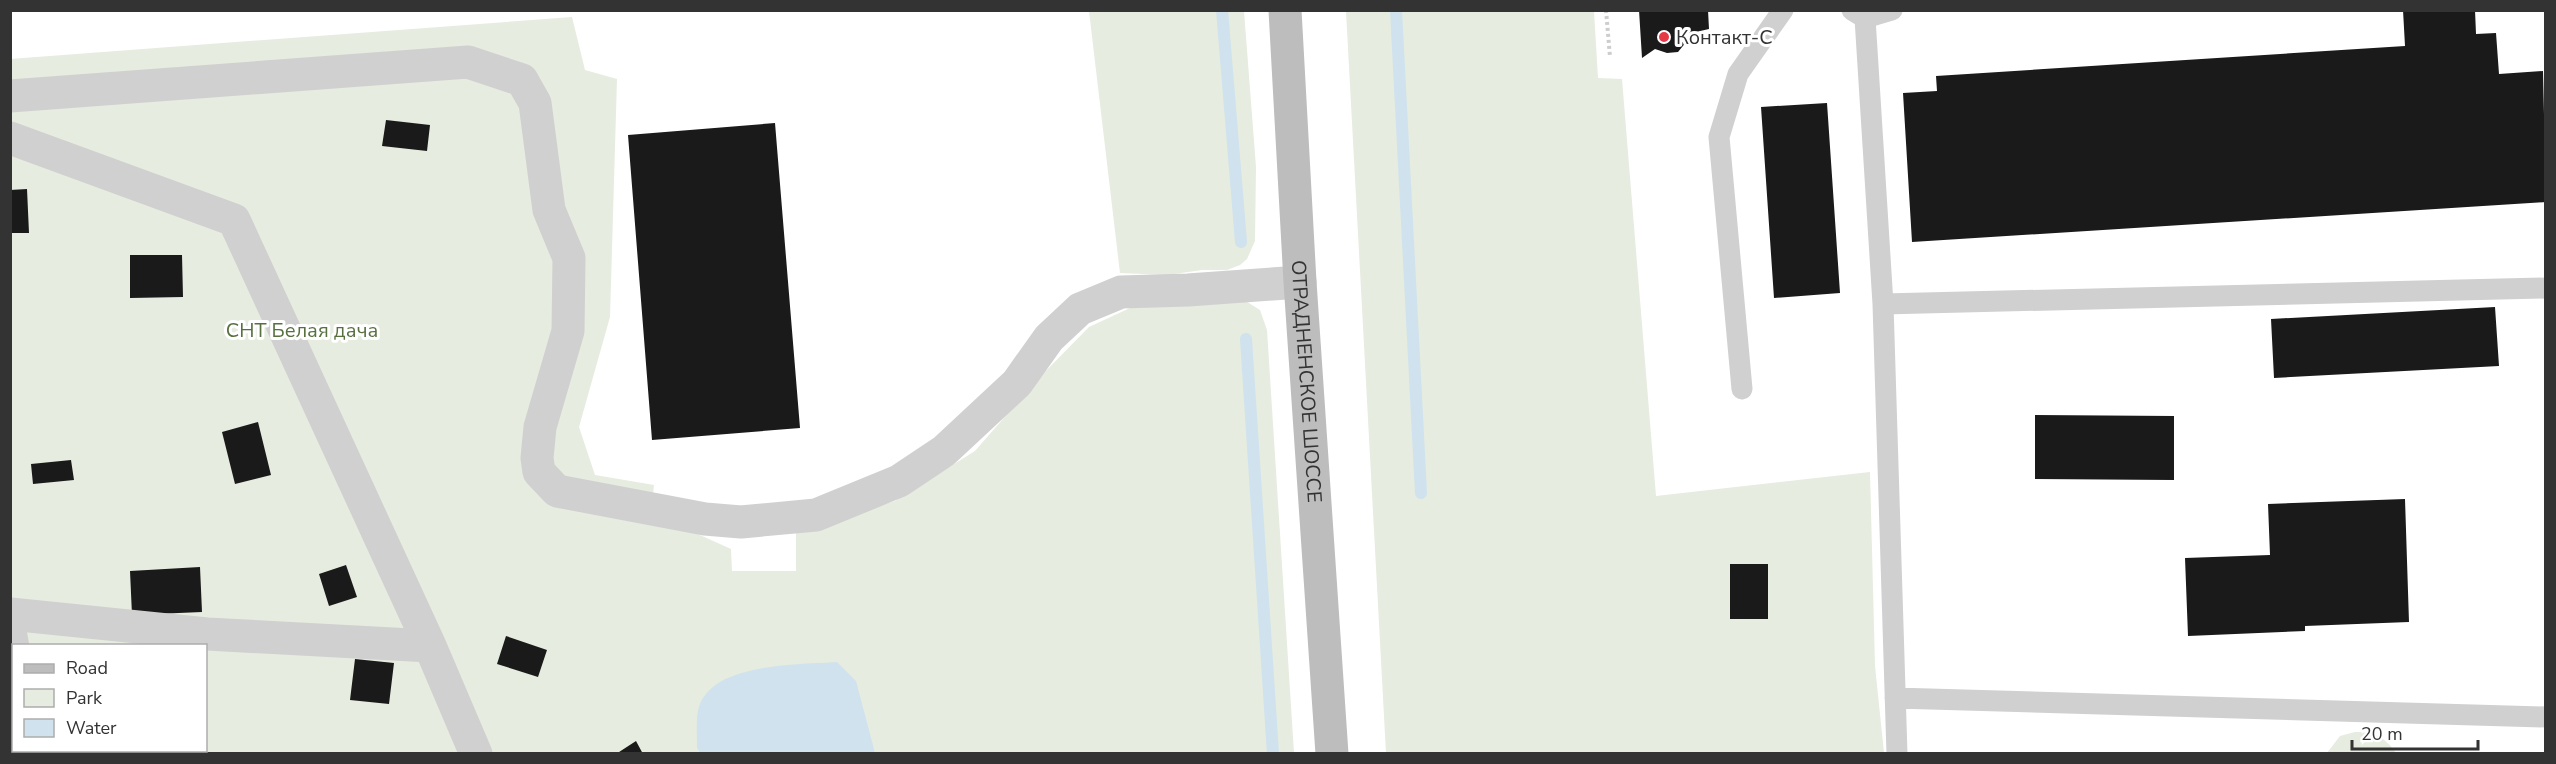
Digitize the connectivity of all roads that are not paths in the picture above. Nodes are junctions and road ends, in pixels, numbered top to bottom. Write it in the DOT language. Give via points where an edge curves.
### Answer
graph roads {
  1 [pos="1285,10"];
  2 [pos="1783,10"];
  3 [pos="1892,10"];
  4 [pos="1859,14"];
  5 [pos="10,96"];
  6 [pos="10,138"];
  7 [pos="1300,282"];
  8 [pos="2546,288"];
  9 [pos="1882,304"];
  10 [pos="1742,389"];
  11 [pos="10,614"];
  12 [pos="430,646"];
  13 [pos="1895,698"];
  14 [pos="2546,717"];
  15 [pos="476,753"];
  16 [pos="1332,753"];
  17 [pos="1897,753"];
  1 -- 7 [label="main road, ОТРАДНЕНСКОЕ ШОССЕ"];
  2 -- 10 [label="lane" via="1738,74 1719,137"];
  3 -- 4 [label="lane"];
  4 -- 9 [label="lane"];
  5 -- 7 [label="street" via="468,62 522,80 536,104 549,210 569,258 567,331 540,427 539,472 557,491 705,519 741,522 816,515 899,481 944,451 1017,383 1049,338 1080,309 1121,292"];
  6 -- 12 [label="street" via="234,220"];
  7 -- 16 [label="main road, ОТРАДНЕНСКОЕ ШОССЕ"];
  8 -- 9 [label="lane"];
  9 -- 13 [label="lane"];
  11 -- 12 [label="street" via="207,634"];
  12 -- 15 [label="street"];
  13 -- 14 [label="lane"];
  13 -- 17 [label="lane"];
}
